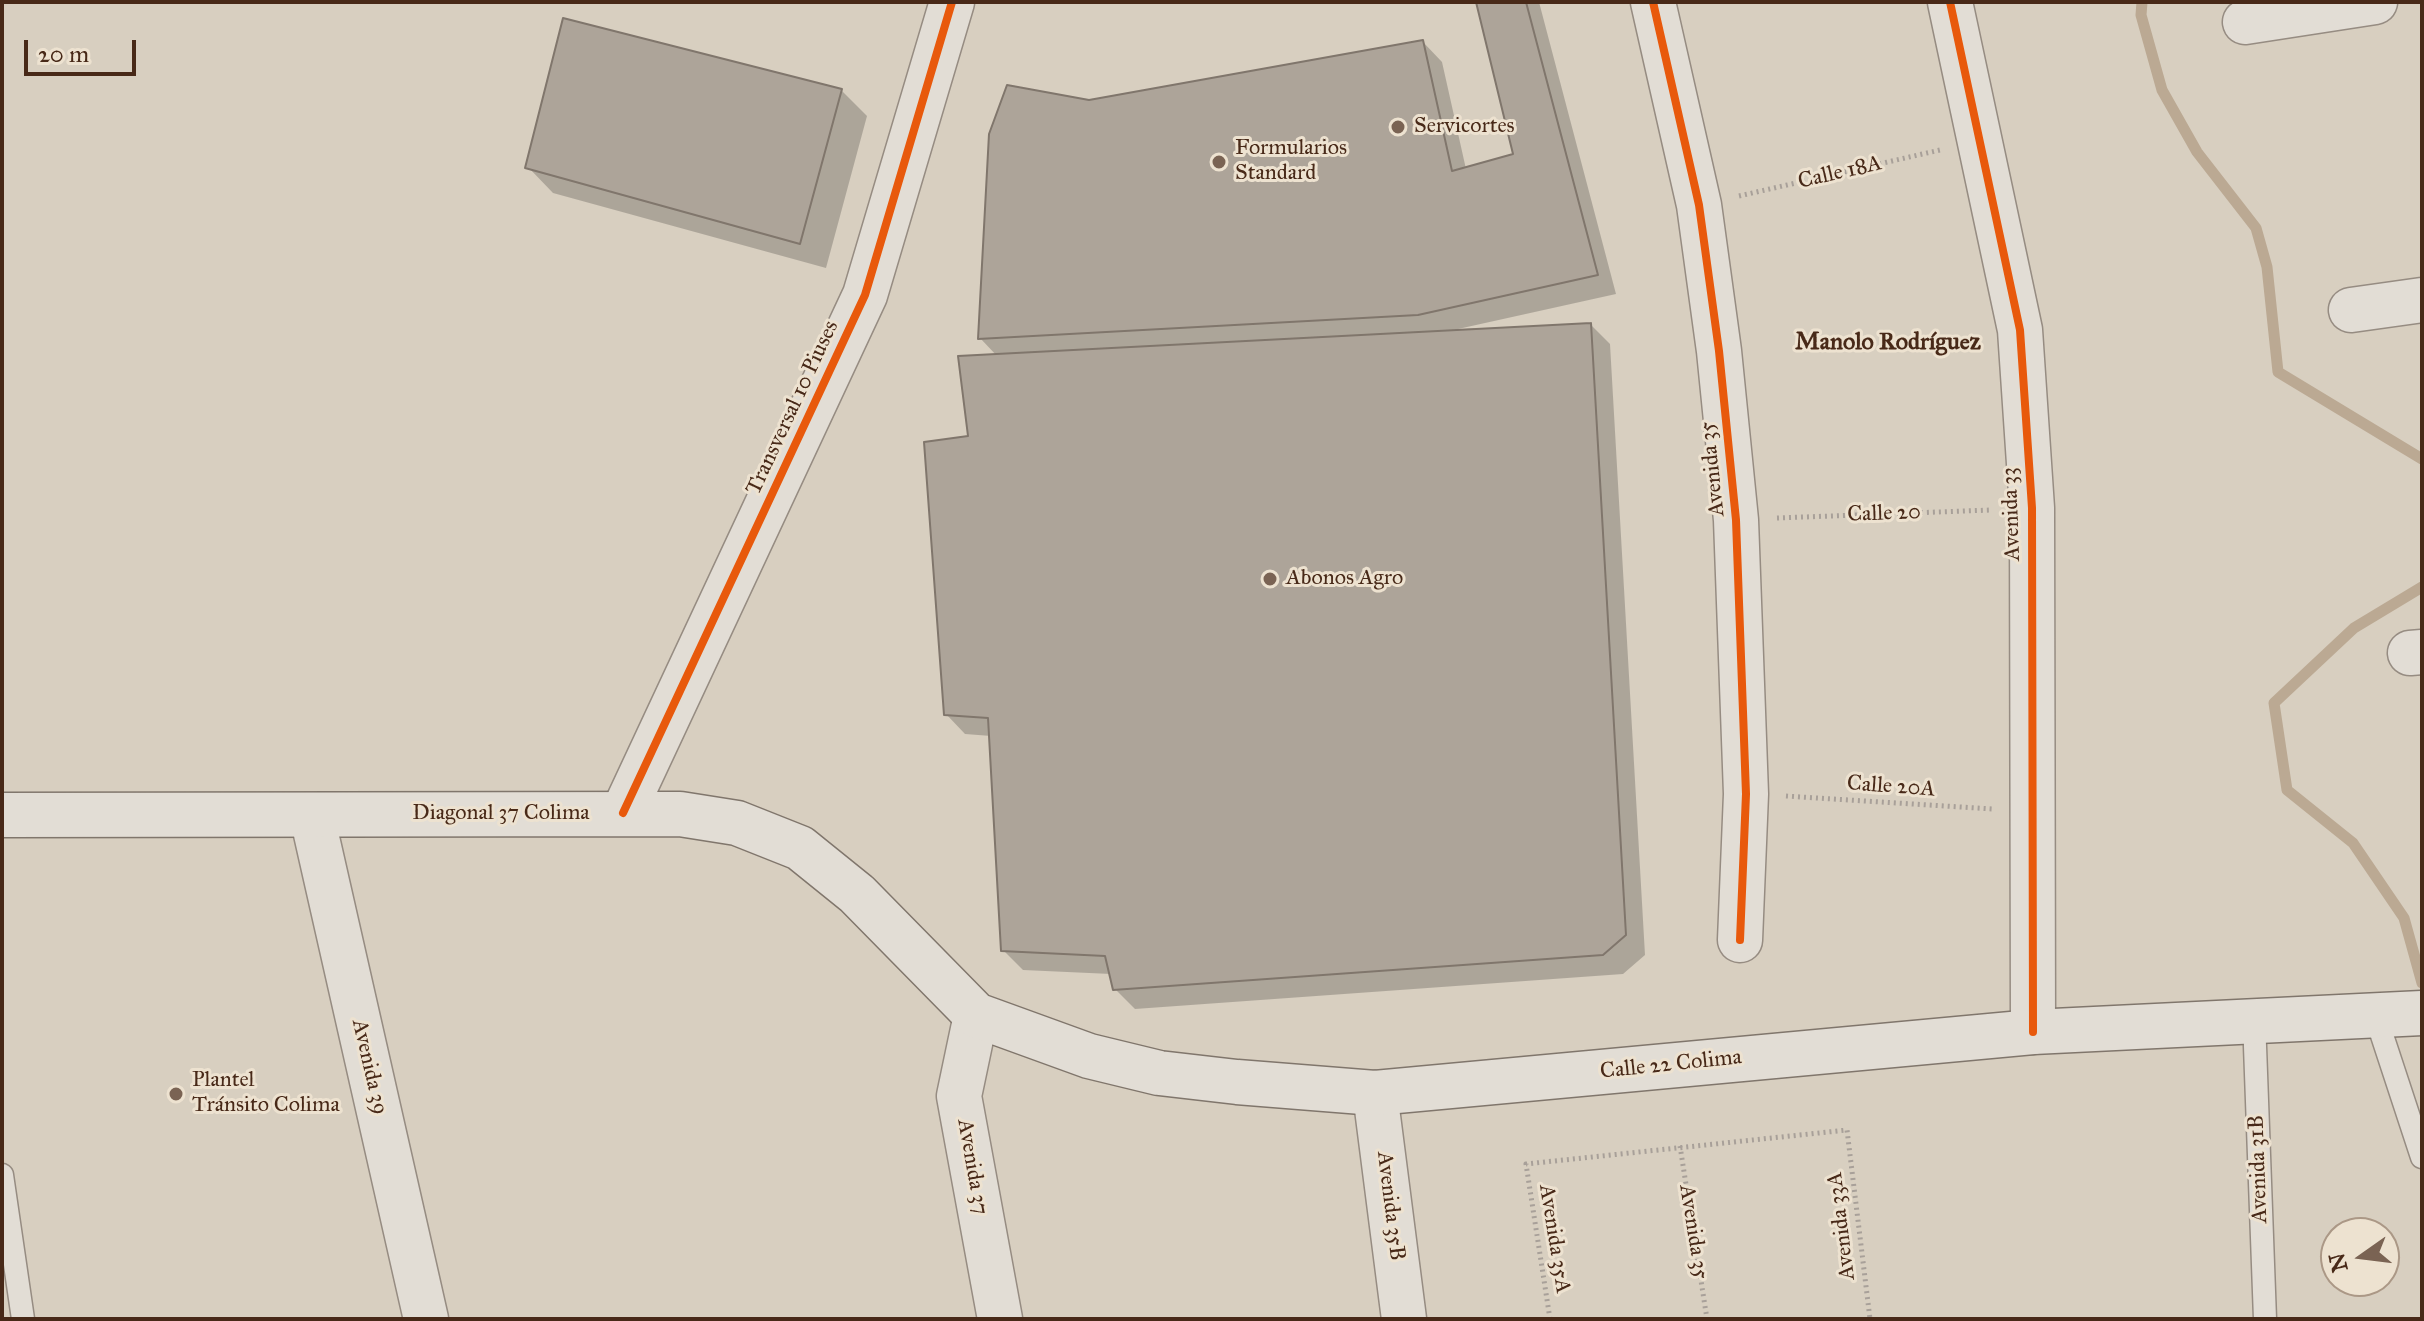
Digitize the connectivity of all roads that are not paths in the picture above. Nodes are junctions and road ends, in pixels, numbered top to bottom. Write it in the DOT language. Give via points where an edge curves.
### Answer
graph roads {
  1 [pos="952,2"];
  2 [pos="1653,2"];
  3 [pos="1950,2"];
  4 [pos="2375,2"];
  5 [pos="2245,22"];
  6 [pos="2422,300"];
  7 [pos="2351,310"];
  8 [pos="623,813"];
  9 [pos="2,815"];
  10 [pos="312,816"];
  11 [pos="1740,940"];
  12 [pos="2395,1013"];
  13 [pos="976,1015"];
  14 [pos="2254,1019"];
  15 [pos="2033,1032"];
  16 [pos="1375,1093"];
  17 [pos="2422,1157"];
  18 [pos="2,1175"];
  19 [pos="23,1319"];
  20 [pos="426,1319"];
  21 [pos="1000,1319"];
  22 [pos="1404,1319"];
  23 [pos="2265,1319"];
  1 -- 8 [label="street, Transversal 10 Piuses" via="865,295"];
  2 -- 11 [label="street, Avenida 35" via="1699,205 1736,520 1746,794"];
  3 -- 15 [label="street, Avenida 33" via="2020,330 2032,508"];
  4 -- 5 [label="street"];
  6 -- 7 [label="street"];
  8 -- 10 [label="street, Diagonal 37 Colima"];
  8 -- 13 [label="street, Diagonal 37 Colima" via="737,823 800,848 857,894"];
  9 -- 10 [label="street, Diagonal 37 Colima"];
  10 -- 20 [label="street, Avenida 39"];
  12 -- 14 [label="street, Calle 22 Colima"];
  12 -- 17 [label="lane"];
  13 -- 16 [label="street, Calle 22 Colima" via="1089,1056 1159,1073"];
  13 -- 21 [label="street, Avenida 37" via="959,1096"];
  14 -- 15 [label="street, Calle 22 Colima"];
  14 -- 23 [label="lane, Avenida 31B"];
  15 -- 16 [label="street, Calle 22 Colima"];
  16 -- 22 [label="street, Avenida 35B"];
  18 -- 19 [label="lane"];
}
